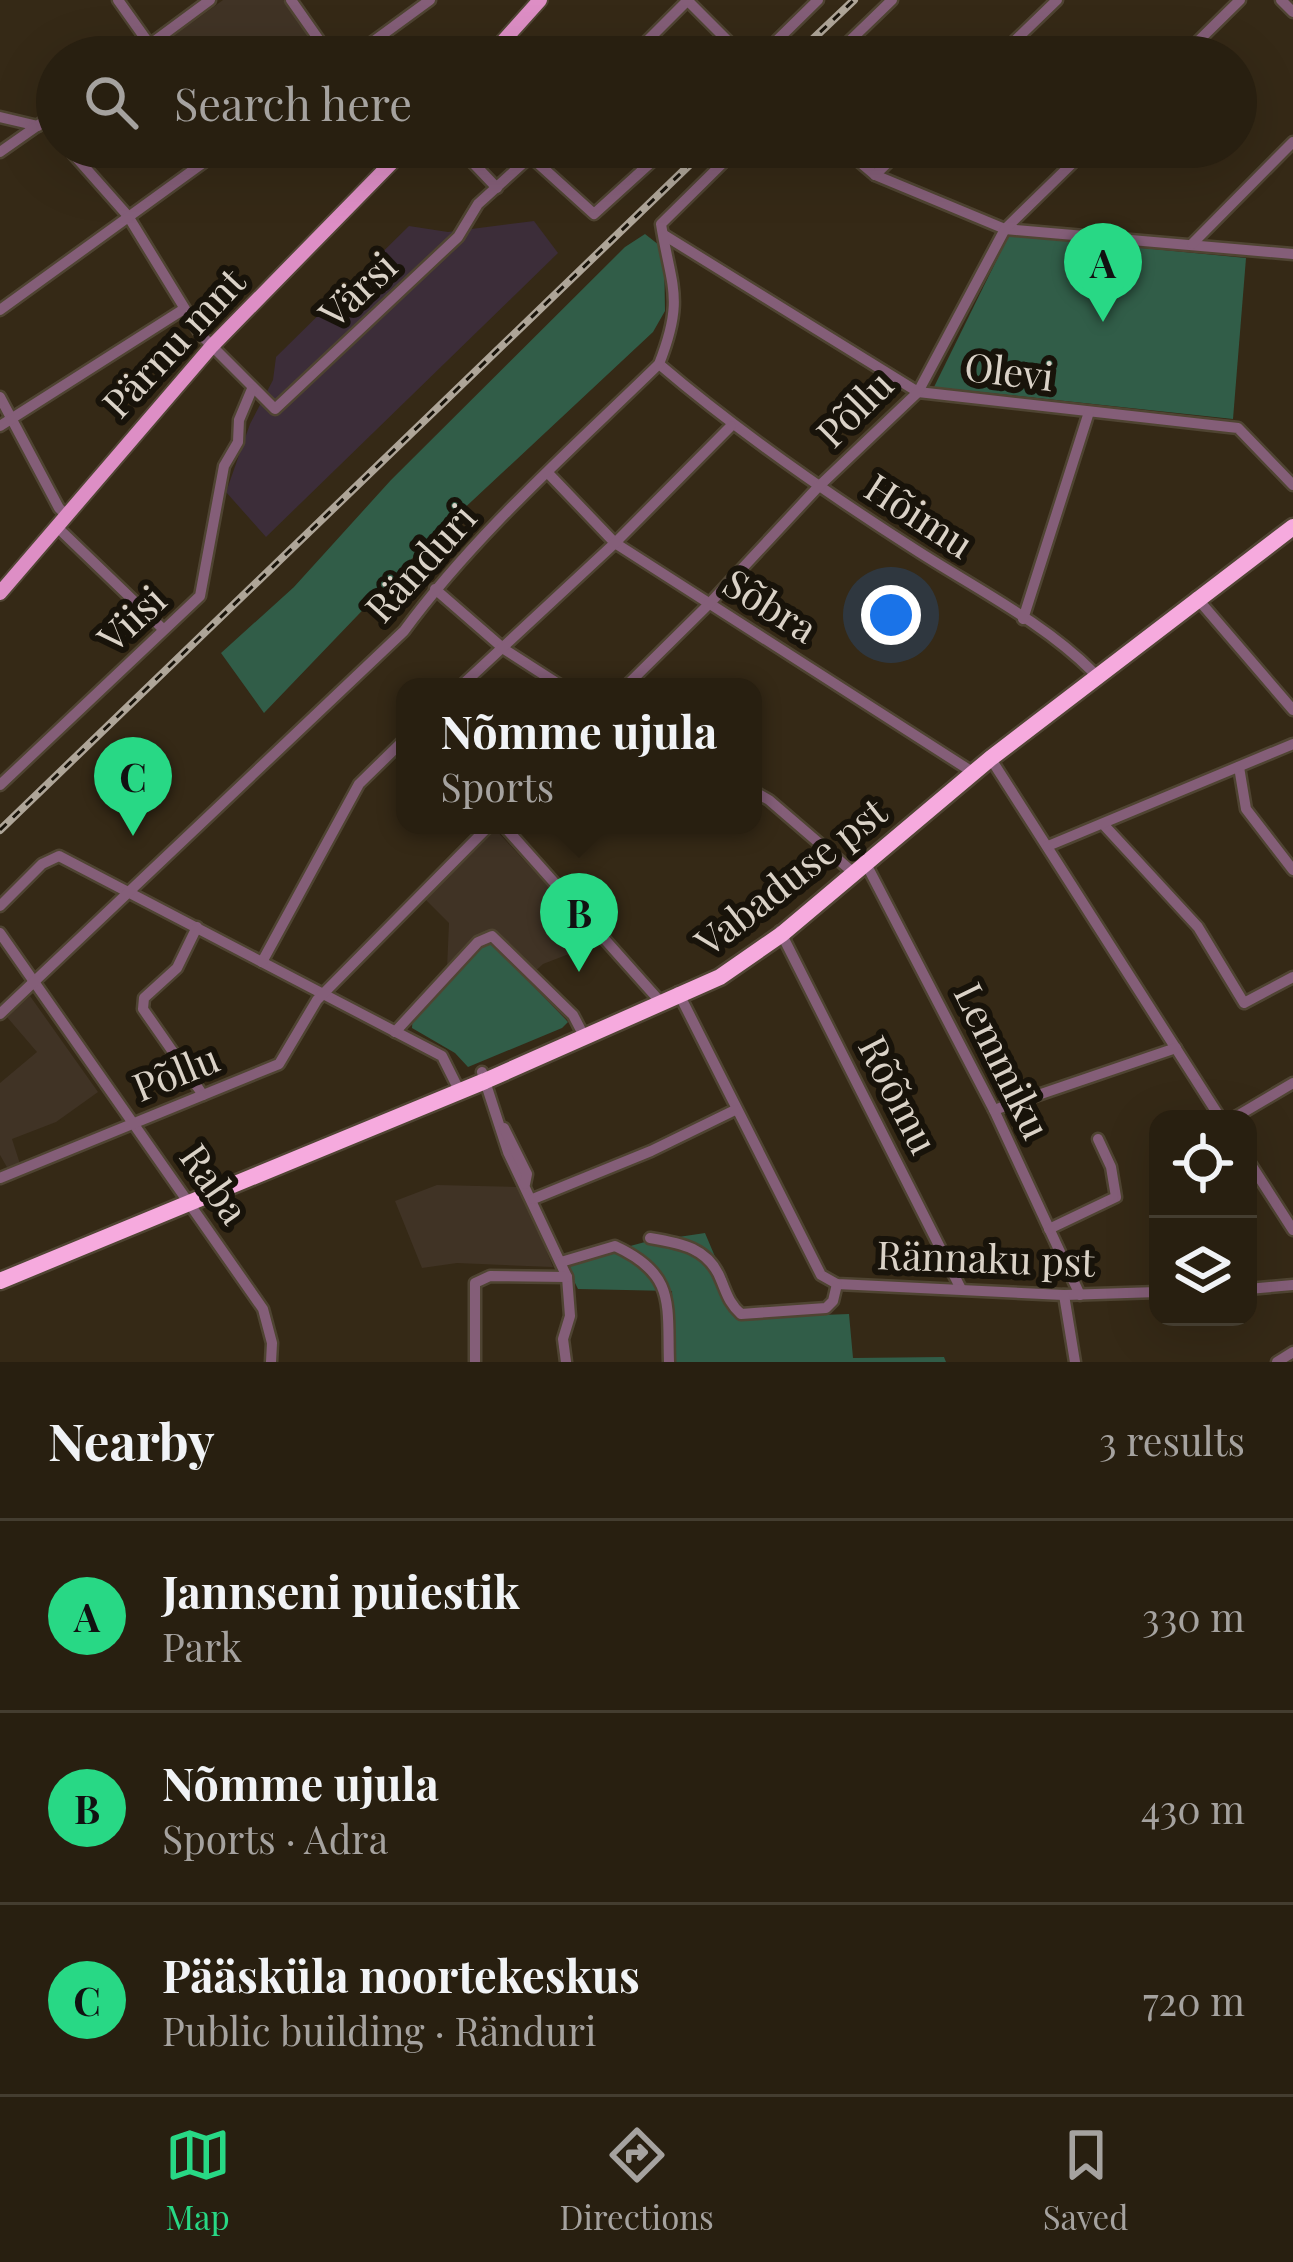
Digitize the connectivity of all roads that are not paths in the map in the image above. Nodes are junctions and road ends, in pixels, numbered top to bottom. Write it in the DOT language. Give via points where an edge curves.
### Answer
graph roads {
  1 [pos="118,0"];
  2 [pos="210,0"];
  3 [pos="291,0"];
  4 [pos="430,0"];
  5 [pos="540,0"];
  6 [pos="687,0"];
  7 [pos="818,0"];
  8 [pos="892,0"];
  9 [pos="1057,0"];
  10 [pos="1240,0"];
  11 [pos="1282,0"];
  12 [pos="1293,12"];
  13 [pos="143,36"];
  14 [pos="161,36"];
  15 [pos="317,36"];
  16 [pos="381,36"];
  17 [pos="508,36"];
  18 [pos="652,36"];
  19 [pos="723,36"];
  20 [pos="781,36"];
  21 [pos="855,36"];
  22 [pos="1020,36"];
  23 [pos="1203,36"];
  24 [pos="0,117"];
  25 [pos="36,123"];
  26 [pos="36,127"];
  27 [pos="1293,142"];
  28 [pos="0,152"];
  29 [pos="86,168"];
  30 [pos="195,168"];
  31 [pos="384,168"];
  32 [pos="478,168"];
  33 [pos="519,168"];
  34 [pos="543,168"];
  35 [pos="645,168"];
  36 [pos="717,168"];
  37 [pos="867,168"];
  38 [pos="882,168"];
  39 [pos="1067,168"];
  40 [pos="875,175"];
  41 [pos="497,188"];
  42 [pos="128,216"];
  43 [pos="1005,229"];
  44 [pos="664,236"];
  45 [pos="1192,244"];
  46 [pos="1293,254"];
  47 [pos="184,309"];
  48 [pos="0,310"];
  49 [pos="212,346"];
  50 [pos="659,364"];
  51 [pos="252,389"];
  52 [pos="918,392"];
  53 [pos="0,397"];
  54 [pos="1088,412"];
  55 [pos="5,422"];
  56 [pos="731,425"];
  57 [pos="548,473"];
  58 [pos="1293,485"];
  59 [pos="818,488"];
  60 [pos="60,520"];
  61 [pos="1293,523"];
  62 [pos="616,543"];
  63 [pos="435,589"];
  64 [pos="0,593"];
  65 [pos="1196,597"];
  66 [pos="709,604"];
  67 [pos="1023,619"];
  68 [pos="163,629"];
  69 [pos="504,649"];
  70 [pos="1093,672"];
  71 [pos="471,678"];
  72 [pos="549,678"];
  73 [pos="634,678"];
  74 [pos="1293,710"];
  75 [pos="1293,744"];
  76 [pos="396,749"];
  77 [pos="989,756"];
  78 [pos="1239,766"];
  79 [pos="971,770"];
  80 [pos="0,785"];
  81 [pos="762,796"];
  82 [pos="1103,824"];
  83 [pos="481,834"];
  84 [pos="510,834"];
  85 [pos="1048,846"];
  86 [pos="858,866"];
  87 [pos="1293,870"];
  88 [pos="130,891"];
  89 [pos="0,906"];
  90 [pos="197,927"];
  91 [pos="780,932"];
  92 [pos="0,933"];
  93 [pos="262,962"];
  94 [pos="1293,977"];
  95 [pos="33,982"];
  96 [pos="678,993"];
  97 [pos="322,994"];
  98 [pos="657,998"];
  99 [pos="0,1014"];
  100 [pos="394,1033"];
  101 [pos="584,1034"];
  102 [pos="1175,1048"];
  103 [pos="483,1077"];
  104 [pos="1293,1083"];
  105 [pos="459,1087"];
  106 [pos="203,1095"];
  107 [pos="735,1110"];
  108 [pos="994,1110"];
  109 [pos="1215,1110"];
  110 [pos="1247,1110"];
  111 [pos="133,1123"];
  112 [pos="1098,1139"];
  113 [pos="1257,1174"];
  114 [pos="0,1178"];
  115 [pos="188,1198"];
  116 [pos="533,1199"];
  117 [pos="1049,1229"];
  118 [pos="1293,1230"];
  119 [pos="650,1238"];
  120 [pos="561,1262"];
  121 [pos="0,1270"];
  122 [pos="567,1277"];
  123 [pos="0,1282"];
  124 [pos="838,1284"];
  125 [pos="1293,1285"];
  126 [pos="1257,1288"];
  127 [pos="961,1289"];
  128 [pos="1149,1292"];
  129 [pos="1064,1295"];
  130 [pos="1080,1295"];
  131 [pos="1293,1352"];
  132 [pos="271,1362"];
  133 [pos="476,1362"];
  134 [pos="566,1362"];
  135 [pos="669,1362"];
  136 [pos="1075,1362"];
  137 [pos="1277,1362"];
  1 -- 13 [label="street"];
  2 -- 14 [label="street"];
  3 -- 15 [label="street"];
  4 -- 16 [label="street"];
  5 -- 17 [label="main road"];
  6 -- 18 [label="street"];
  6 -- 19 [label="street"];
  7 -- 20 [label="street"];
  8 -- 21 [label="street"];
  9 -- 22 [label="street"];
  10 -- 23 [label="street"];
  11 -- 12 [label="street"];
  24 -- 25 [label="street"];
  26 -- 28 [label="street"];
  27 -- 45 [label="street"];
  29 -- 42 [label="street"];
  30 -- 42 [label="street"];
  31 -- 49 [label="main road, Pärnu mnt"];
  32 -- 41 [label="street"];
  33 -- 41 [label="street, Värsi"];
  34 -- 35 [label="street" via="594,214"];
  36 -- 44 [label="street" via="664,218"];
  37 -- 40 [label="street"];
  38 -- 40 [label="street"];
  39 -- 43 [label="street, Põllu"];
  40 -- 43 [label="street"];
  41 -- 51 [label="street, Värsi" via="458,237 275,409"];
  42 -- 47 [label="street"];
  42 -- 48 [label="street"];
  43 -- 45 [label="street"];
  43 -- 52 [label="street, Põllu"];
  44 -- 50 [label="street, Ränduri" via="677,296"];
  44 -- 52 [label="street, Olevi"];
  45 -- 46 [label="street"];
  47 -- 49 [label="street"];
  47 -- 55 [label="street"];
  49 -- 51 [label="street"];
  49 -- 60 [label="main road, Pärnu mnt"];
  50 -- 56 [label="street, Hõimu"];
  50 -- 57 [label="street, Ränduri"];
  51 -- 68 [label="street, Viisi" via="224,466 204,588"];
  52 -- 54 [label="street, Olevi"];
  52 -- 59 [label="street, Põllu"];
  53 -- 55 [label="street"];
  54 -- 58 [label="street, Olevi" via="1238,428"];
  54 -- 67 [label="street"];
  55 -- 60 [label="street"];
  56 -- 59 [label="street, Hõimu"];
  56 -- 62 [label="street"];
  57 -- 62 [label="street, Sõbra"];
  57 -- 63 [label="street, Ränduri"];
  59 -- 66 [label="street, Põllu"];
  59 -- 67 [label="street, Hõimu"];
  60 -- 64 [label="main road, Pärnu mnt"];
  60 -- 68 [label="street"];
  61 -- 65 [label="highway, Vabaduse pst"];
  62 -- 66 [label="street, Sõbra"];
  62 -- 69 [label="street"];
  63 -- 69 [label="street"];
  63 -- 88 [label="street, Ränduri" via="404,631"];
  65 -- 70 [label="highway, Vabaduse pst"];
  65 -- 74 [label="street"];
  65 -- 77 [label="highway, Vabaduse pst"];
  66 -- 73 [label="street, Põllu"];
  66 -- 79 [label="street, Sõbra"];
  67 -- 70 [label="street, Hõimu"];
  68 -- 80 [label="street, Viisi"];
  69 -- 71 [label="street"];
  69 -- 72 [label="street"];
  70 -- 77 [label="highway, Vabaduse pst"];
  75 -- 78 [label="street"];
  76 -- 93 [label="street" via="359,784"];
  77 -- 79 [label="highway, Vabaduse pst"];
  77 -- 85 [label="street"];
  78 -- 82 [label="street"];
  78 -- 87 [label="street" via="1248,812"];
  79 -- 86 [label="highway, Vabaduse pst"];
  81 -- 86 [label="street, Lemmiku"];
  82 -- 85 [label="street"];
  82 -- 94 [label="street" via="1198,927 1244,1004"];
  83 -- 97 [label="street, Põllu"];
  84 -- 98 [label="street"];
  85 -- 102 [label="street"];
  86 -- 91 [label="highway, Vabaduse pst"];
  86 -- 108 [label="street, Lemmiku"];
  88 -- 89 [label="street" via="59,856"];
  88 -- 90 [label="street"];
  88 -- 95 [label="street, Ränduri"];
  90 -- 93 [label="street"];
  90 -- 106 [label="street" via="143,1009"];
  91 -- 96 [label="highway, Vabaduse pst"];
  91 -- 127 [label="street, Rõõmu"];
  92 -- 95 [label="street, Raba"];
  93 -- 97 [label="street"];
  95 -- 99 [label="street, Ränduri"];
  95 -- 111 [label="street, Raba"];
  96 -- 98 [label="highway, Vabaduse pst"];
  96 -- 101 [label="highway, Vabaduse pst"];
  96 -- 107 [label="street"];
  97 -- 100 [label="street"];
  97 -- 106 [label="street, Põllu" via="279,1064"];
  98 -- 101 [label="highway, Vabaduse pst"];
  100 -- 101 [label="street" via="492,936"];
  100 -- 105 [label="street" via="442,1056"];
  101 -- 103 [label="highway, Vabaduse pst"];
  102 -- 108 [label="street"];
  102 -- 109 [label="street"];
  103 -- 105 [label="highway, Vabaduse pst"];
  103 -- 116 [label="street"];
  104 -- 110 [label="street"];
  105 -- 115 [label="highway, Vabaduse pst"];
  106 -- 111 [label="street, Põllu"];
  107 -- 116 [label="street"];
  107 -- 124 [label="street" via="821,1275"];
  108 -- 117 [label="street, Lemmiku"];
  111 -- 114 [label="street, Põllu"];
  111 -- 115 [label="street, Raba"];
  112 -- 117 [label="street" via="1116,1197"];
  113 -- 118 [label="street"];
  115 -- 121 [label="highway, Vabaduse pst"];
  115 -- 123 [label="highway, Vabaduse pst"];
  115 -- 132 [label="street, Raba" via="263,1310"];
  116 -- 120 [label="street"];
  117 -- 130 [label="street, Lemmiku"];
  119 -- 124 [label="street, Rännaku pst" via="708,1257 741,1313 826,1308"];
  120 -- 122 [label="street"];
  120 -- 135 [label="street" via="615,1246 636,1256 667,1291"];
  122 -- 133 [label="street" via="490,1276 475,1283"];
  122 -- 134 [label="street"];
  124 -- 127 [label="street, Rännaku pst"];
  125 -- 126 [label="street"];
  127 -- 129 [label="street, Rännaku pst"];
  128 -- 130 [label="street, Rännaku pst"];
  129 -- 130 [label="street, Rännaku pst"];
  129 -- 136 [label="street"];
  131 -- 137 [label="street"];
}
